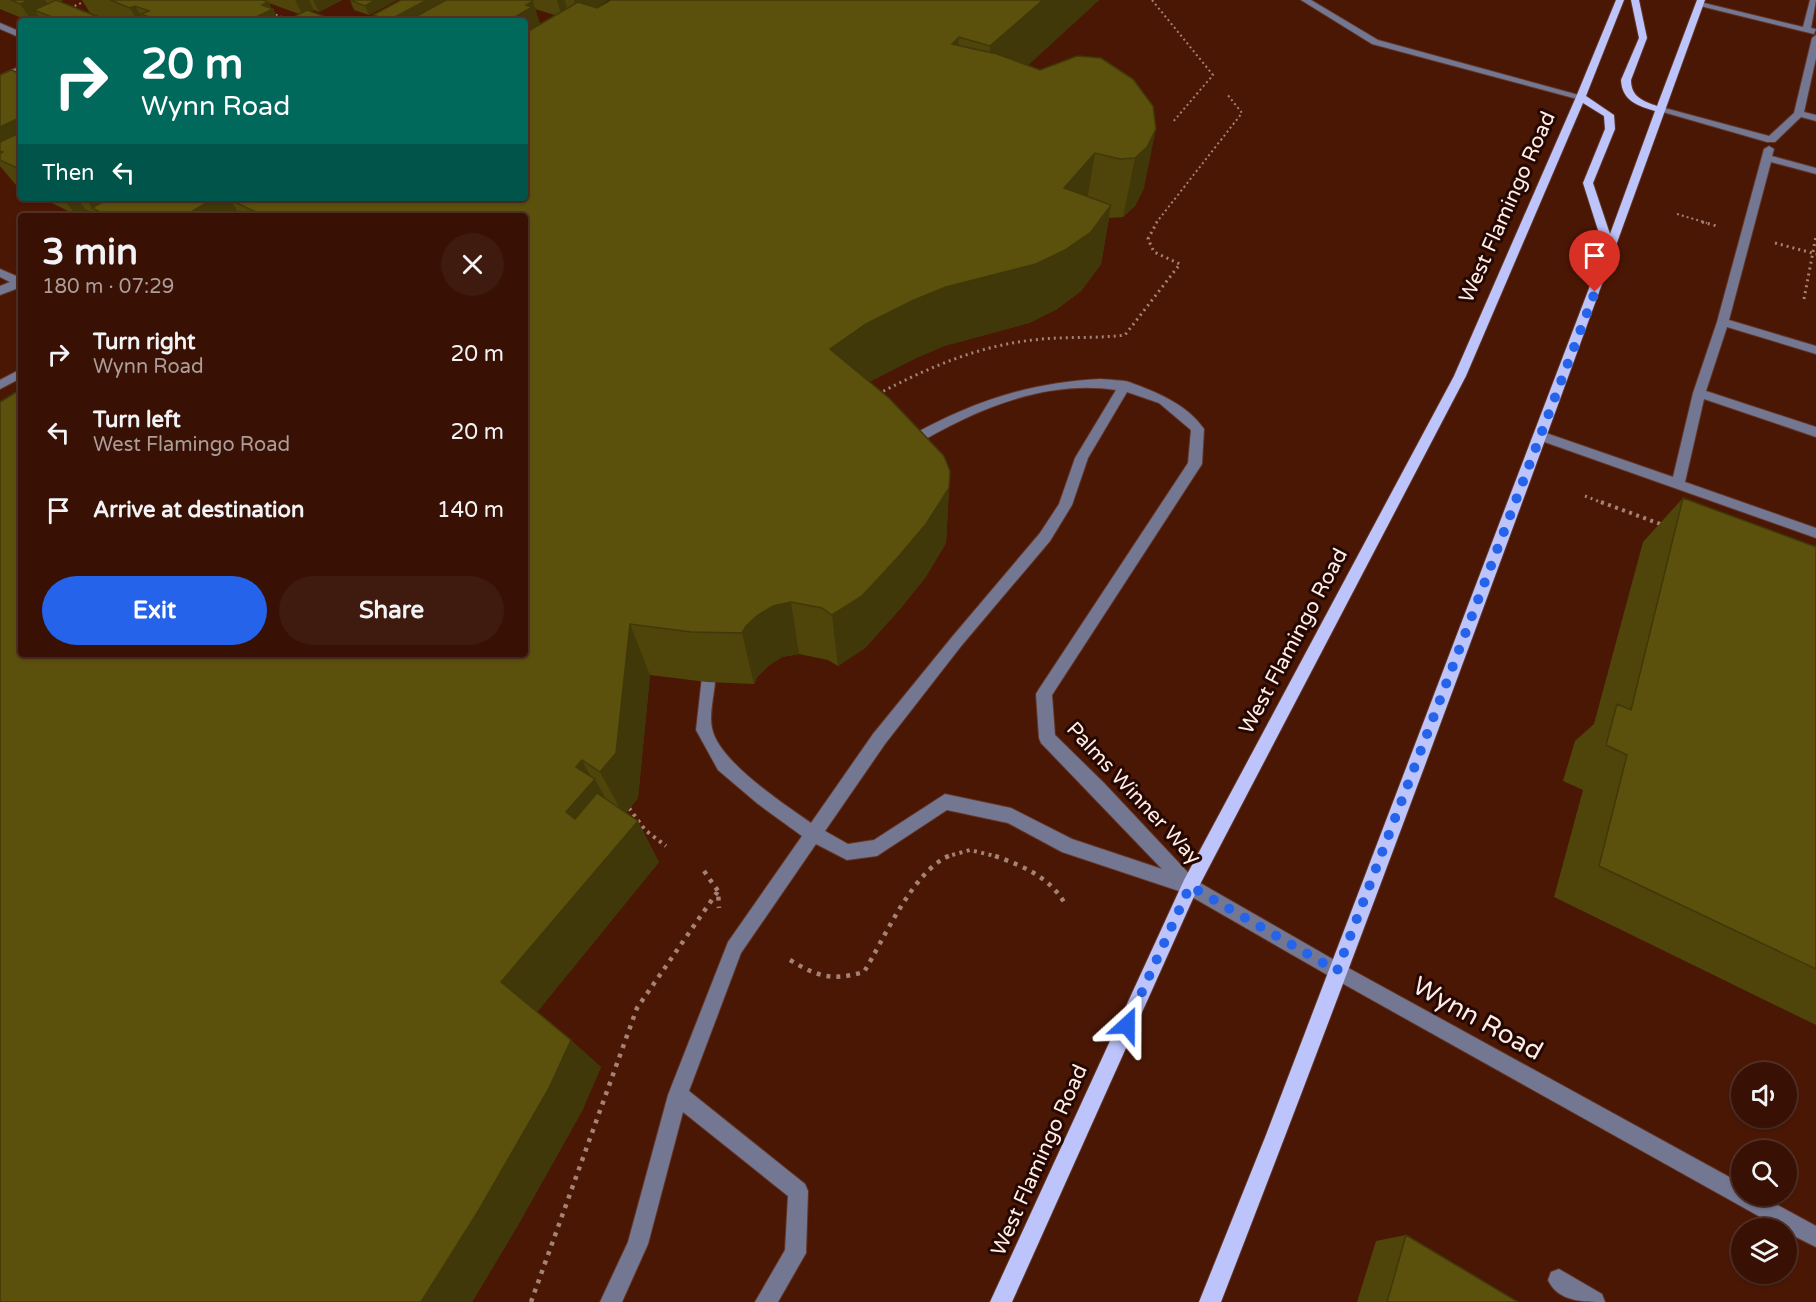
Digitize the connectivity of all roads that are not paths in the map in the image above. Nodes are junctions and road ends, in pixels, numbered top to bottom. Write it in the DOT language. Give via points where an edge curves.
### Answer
graph roads {
  1 [pos="1305,0"];
  2 [pos="1620,0"];
  3 [pos="1635,0"];
  4 [pos="1814,0"];
  5 [pos="1700,2"];
  6 [pos="0,26"];
  7 [pos="1806,30"];
  8 [pos="1816,32"];
  9 [pos="18,34"];
  10 [pos="1816,38"];
  11 [pos="1813,69"];
  12 [pos="18,70"];
  13 [pos="0,79"];
  14 [pos="1581,97"];
  15 [pos="1661,110"];
  16 [pos="1799,114"];
  17 [pos="1816,118"];
  18 [pos="1772,140"];
  19 [pos="1767,158"];
  20 [pos="1816,171"];
  21 [pos="1610,251"];
  22 [pos="0,272"];
  23 [pos="18,281"];
  24 [pos="18,282"];
  25 [pos="0,291"];
  26 [pos="1723,322"];
  27 [pos="1816,350"];
  28 [pos="18,375"];
  29 [pos="0,385"];
  30 [pos="1125,385"];
  31 [pos="1699,393"];
  32 [pos="1816,432"];
  33 [pos="1541,436"];
  34 [pos="898,450"];
  35 [pos="1678,485"];
  36 [pos="1816,533"];
  37 [pos="707,682"];
  38 [pos="812,833"];
  39 [pos="1190,886"];
  40 [pos="1337,971"];
  41 [pos="678,1095"];
  42 [pos="1731,1189"];
  43 [pos="1761,1206"];
  44 [pos="1816,1237"];
  45 [pos="1559,1280"];
  46 [pos="611,1302"];
  47 [pos="766,1302"];
  48 [pos="1001,1302"];
  49 [pos="1210,1302"];
  50 [pos="1594,1302"];
  1 -- 14 [label="street" via="1375,42"];
  2 -- 14 [label="main road, West Flamingo Road"];
  3 -- 15 [label="main road" via="1643,38 1625,86 1637,103"];
  4 -- 7 [label="street"];
  5 -- 7 [label="street"];
  5 -- 15 [label="main road"];
  6 -- 9 [label="street"];
  7 -- 8 [label="street"];
  10 -- 11 [label="street"];
  11 -- 16 [label="street"];
  12 -- 13 [label="street"];
  14 -- 21 [label="main road" via="1609,115 1610,129 1588,183"];
  14 -- 39 [label="main road, West Flamingo Road" via="1460,376"];
  15 -- 18 [label="street"];
  15 -- 21 [label="main road"];
  16 -- 17 [label="street"];
  16 -- 18 [label="street"];
  18 -- 19 [label="street"];
  19 -- 20 [label="street"];
  19 -- 26 [label="street"];
  21 -- 33 [label="main road"];
  22 -- 23 [label="street"];
  24 -- 25 [label="street"];
  26 -- 27 [label="street"];
  26 -- 31 [label="street"];
  28 -- 29 [label="street"];
  30 -- 34 [label="street, Palms Winner Way" via="1081,384 1030,391 969,410"];
  30 -- 38 [label="street" via="1082,458 1065,505 1045,537 879,739"];
  30 -- 39 [label="street, Palms Winner Way" via="1164,400 1198,429 1195,464 1044,694 1047,738"];
  31 -- 32 [label="street"];
  31 -- 35 [label="street"];
  33 -- 35 [label="street"];
  33 -- 40 [label="main road"];
  35 -- 36 [label="street"];
  37 -- 38 [label="street, Palms Winner Way" via="704,730 724,765"];
  38 -- 39 [label="street, Palms Winner Way" via="848,852 877,849 945,802 1011,816 1068,846"];
  38 -- 41 [label="street" via="734,948"];
  39 -- 40 [label="street, Wynn Road"];
  39 -- 48 [label="main road, West Flamingo Road"];
  40 -- 42 [label="street, Wynn Road"];
  40 -- 49 [label="main road"];
  41 -- 46 [label="street" via="638,1244"];
  41 -- 47 [label="street" via="798,1191 795,1253"];
  43 -- 44 [label="street, Wynn Road"];
  45 -- 50 [label="street"];
}
